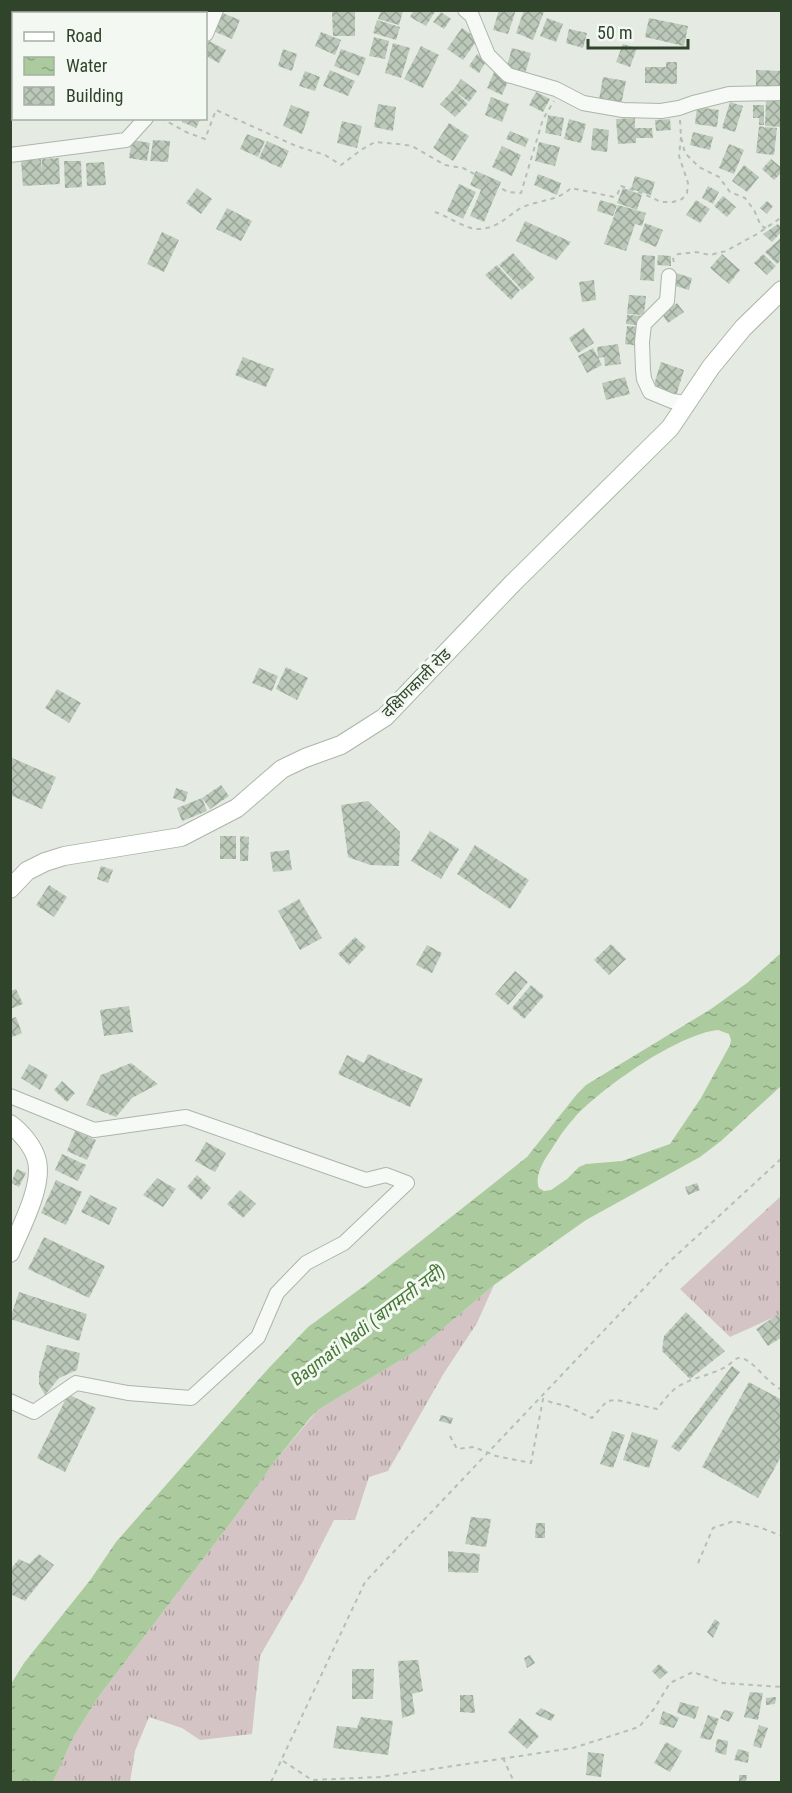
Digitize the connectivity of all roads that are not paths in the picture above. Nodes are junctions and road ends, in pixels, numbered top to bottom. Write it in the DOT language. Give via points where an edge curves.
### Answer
graph roads {
  1 [pos="216,10"];
  2 [pos="465,10"];
  3 [pos="207,32"];
  4 [pos="782,93"];
  5 [pos="144,120"];
  6 [pos="10,155"];
  7 [pos="669,276"];
  8 [pos="782,290"];
  9 [pos="687,403"];
  10 [pos="10,889"];
  11 [pos="10,1096"];
  12 [pos="10,1124"];
  13 [pos="10,1253"];
  14 [pos="10,1401"];
  1 -- 3 [label="street"];
  2 -- 4 [label="street" via="472,16 488,56 508,75 560,91 583,103 661,111 729,94"];
  5 -- 6 [label="street" via="126,140"];
  7 -- 9 [label="street" via="667,301 644,324 644,379 650,392"];
  8 -- 9 [label="main road, दक्षिणकाली रोड" via="743,328"];
  9 -- 10 [label="main road, दक्षिणकाली रोड" via="670,428 384,717 342,745 282,769 237,808 181,837 45,862 27,871"];
  11 -- 14 [label="street" via="94,1130 186,1117 366,1180 386,1174 407,1183 344,1243 306,1263 277,1293 258,1337 191,1398 128,1393 76,1383 34,1412"];
  12 -- 13 [label="main road" via="30,1145 39,1172 34,1195"];
}
